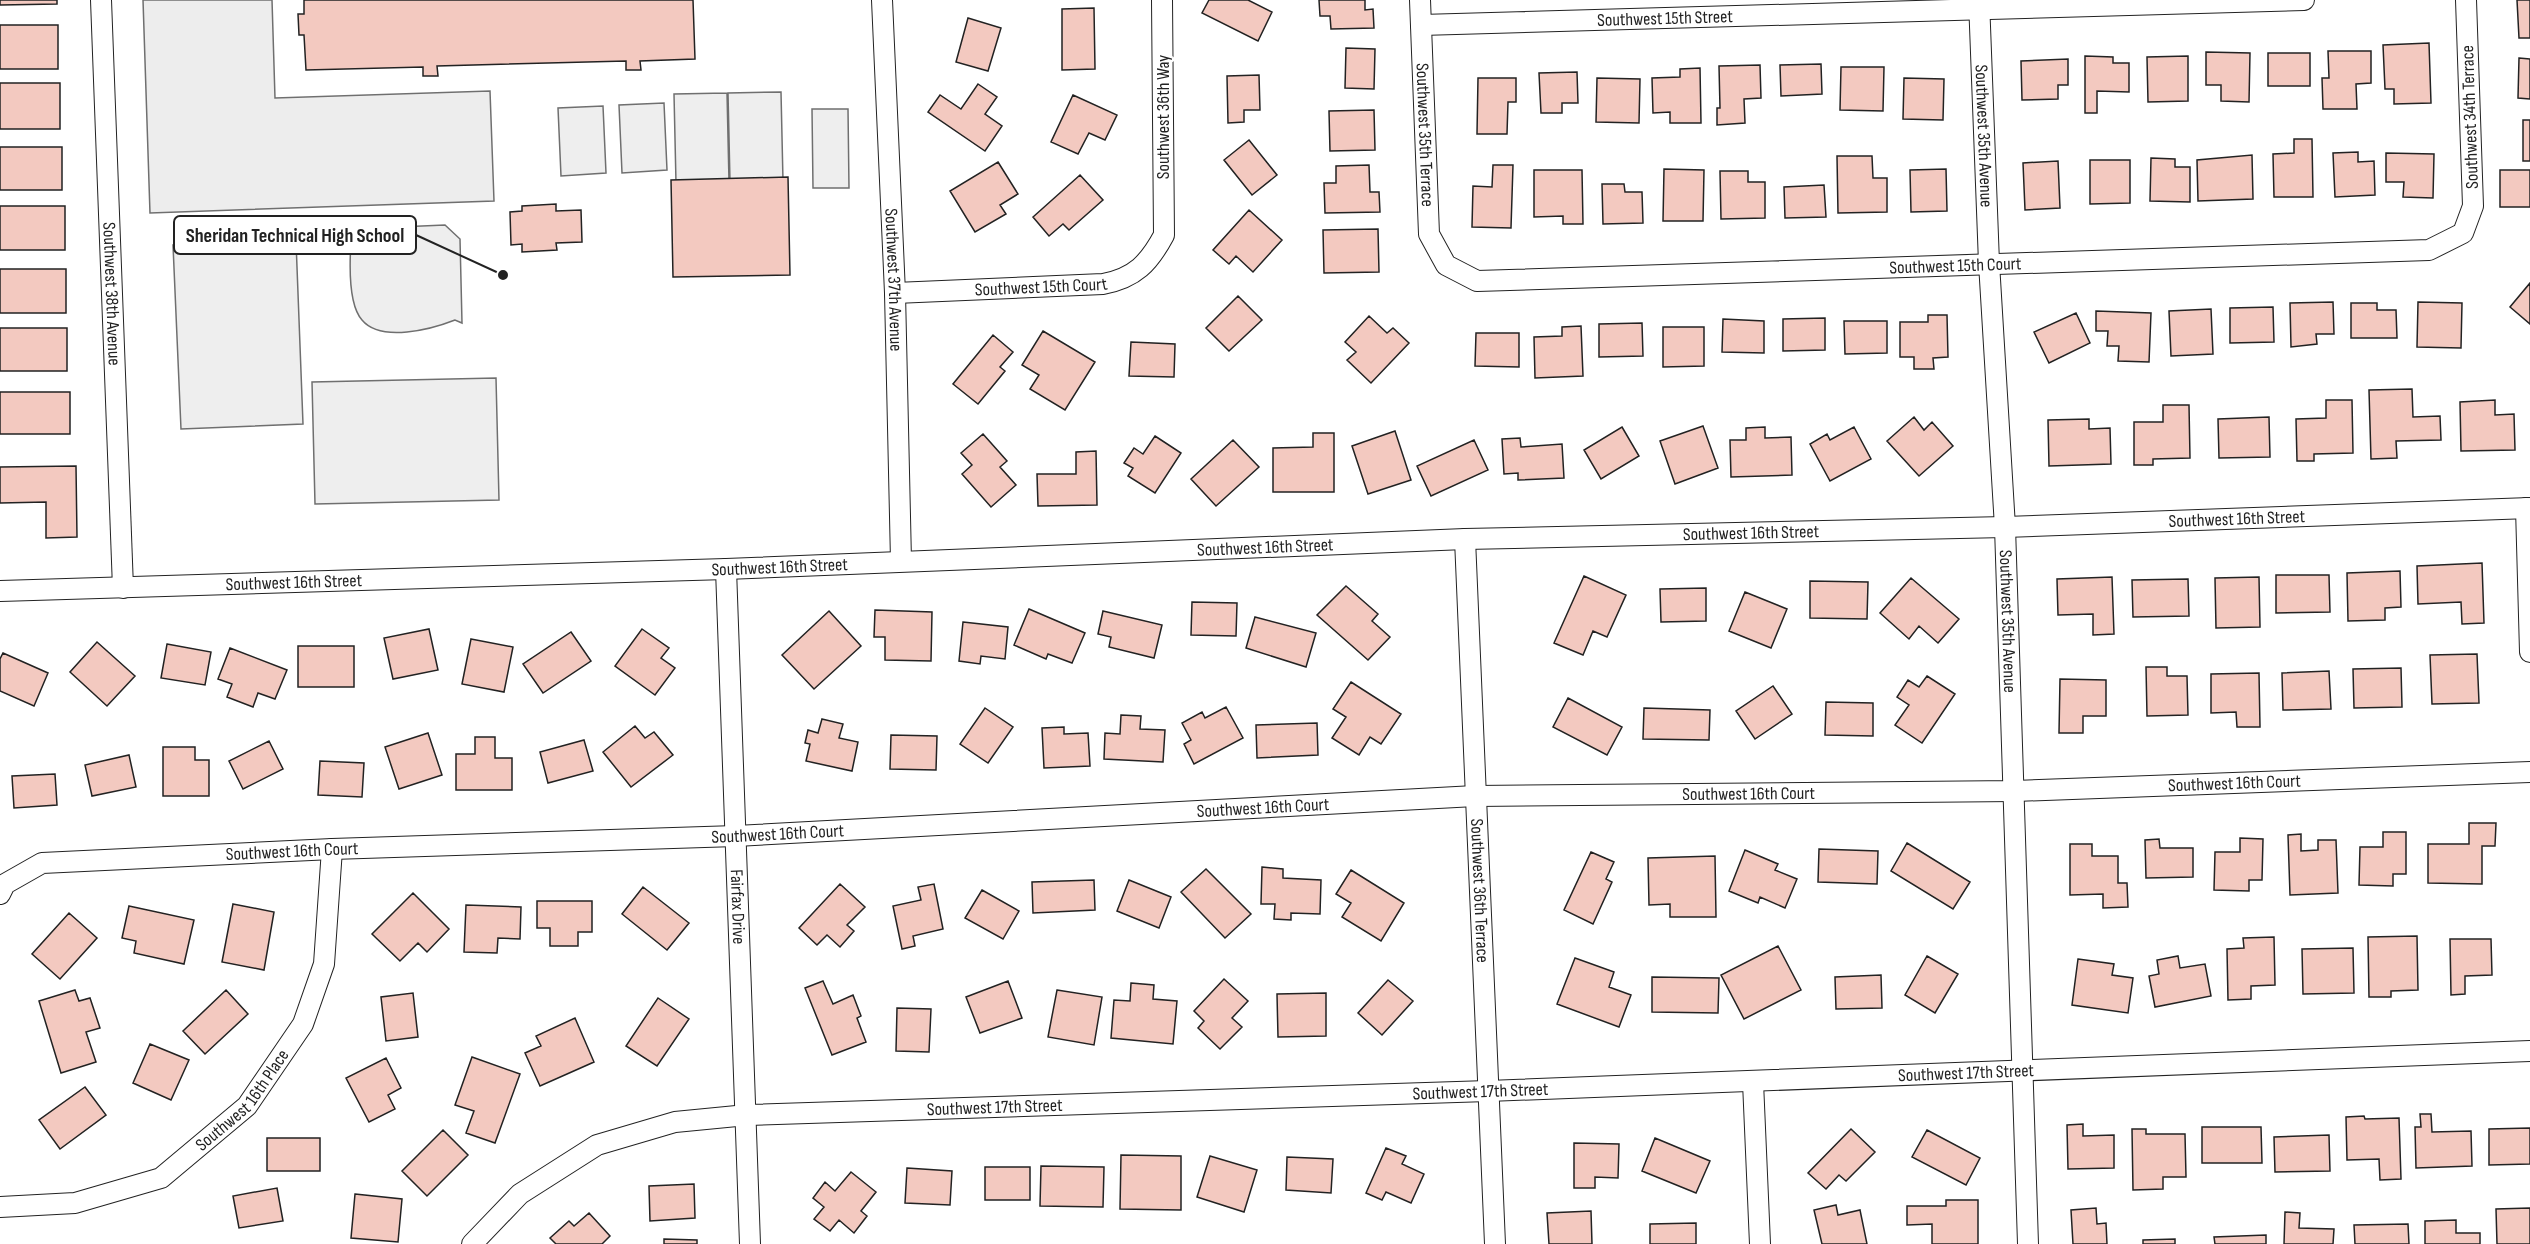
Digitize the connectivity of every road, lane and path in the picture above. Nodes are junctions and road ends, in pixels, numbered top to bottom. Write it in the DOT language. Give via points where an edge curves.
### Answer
graph roads {
  1 [pos="100,0"];
  2 [pos="882,0"];
  3 [pos="1162,0"];
  4 [pos="1420,0"];
  5 [pos="2304,0"];
  6 [pos="2466,0"];
  7 [pos="1979,5"];
  8 [pos="1421,25"];
  9 [pos="2463,233"];
  10 [pos="1164,235"];
  11 [pos="1989,263"];
  12 [pos="1446,265"];
  13 [pos="895,293"];
  14 [pos="2528,508"];
  15 [pos="2005,526"];
  16 [pos="1465,539"];
  17 [pos="901,561"];
  18 [pos="726,569"];
  19 [pos="123,588"];
  20 [pos="0,591"];
  21 [pos="2530,652"];
  22 [pos="2530,772"];
  23 [pos="2015,790"];
  24 [pos="1475,796"];
  25 [pos="736,836"];
  26 [pos="332,849"];
  27 [pos="2,889"];
  28 [pos="2530,1051"];
  29 [pos="2024,1071"];
  30 [pos="1753,1082"];
  31 [pos="1488,1091"];
  32 [pos="747,1115"];
  33 [pos="0,1207"];
  34 [pos="472,1244"];
  35 [pos="750,1244"];
  36 [pos="1495,1244"];
  37 [pos="1760,1244"];
  38 [pos="2028,1244"];
  1 -- 19 [label="street, Southwest 38th Avenue"];
  2 -- 13 [label="street, Southwest 37th Avenue"];
  3 -- 10 [label="street, Southwest 36th Way"];
  4 -- 8 [label="street, Southwest 35th Terrace"];
  5 -- 7 [label="street, Southwest 15th Street"];
  6 -- 9 [label="street, Southwest 34th Terrace" via="2473,206"];
  7 -- 8 [label="street, Southwest 15th Street"];
  7 -- 11 [label="street, Southwest 35th Avenue"];
  8 -- 12 [label="street, Southwest 35th Terrace" via="1429,234"];
  9 -- 11 [label="street, Southwest 15th Court" via="2429,249"];
  10 -- 13 [label="street, Southwest 15th Court" via="1152,257 1118,281"];
  11 -- 12 [label="street, Southwest 15th Court" via="1476,281"];
  11 -- 15 [label="street, Southwest 35th Avenue"];
  13 -- 17 [label="street, Southwest 37th Avenue"];
  14 -- 15 [label="street, Southwest 16th Street"];
  14 -- 21 [label="street"];
  15 -- 16 [label="street, Southwest 16th Street"];
  15 -- 23 [label="street, Southwest 35th Avenue"];
  16 -- 17 [label="street, Southwest 16th Street"];
  16 -- 24 [label="street, Southwest 36th Terrace"];
  17 -- 18 [label="street, Southwest 16th Street"];
  18 -- 19 [label="street, Southwest 16th Street"];
  18 -- 25 [label="street, Fairfax Drive"];
  19 -- 20 [label="street, Southwest 16th Street"];
  22 -- 23 [label="street, Southwest 16th Court"];
  23 -- 24 [label="street, Southwest 16th Court"];
  23 -- 29 [label="street, Southwest 35th Avenue"];
  24 -- 25 [label="street, Southwest 16th Court"];
  24 -- 31 [label="street, Southwest 36th Terrace"];
  25 -- 26 [label="street, Southwest 16th Court"];
  25 -- 32 [label="street, Fairfax Drive"];
  26 -- 27 [label="street, Southwest 16th Court" via="42,863"];
  26 -- 33 [label="street, Southwest 16th Place" via="324,964 303,1024 247,1106 161,1178 75,1203"];
  28 -- 29 [label="street, Southwest 17th Street"];
  29 -- 30 [label="street, Southwest 17th Street"];
  29 -- 38 [label="street, Southwest 35th Avenue"];
  30 -- 31 [label="street, Southwest 17th Street"];
  30 -- 37 [label="street"];
  31 -- 32 [label="street, Southwest 17th Street"];
  31 -- 36 [label="street, Southwest 36th Terrace"];
  32 -- 34 [label="street, Southwest 17th Street" via="675,1122 597,1145 520,1194"];
  32 -- 35 [label="street, Fairfax Drive"];
}
